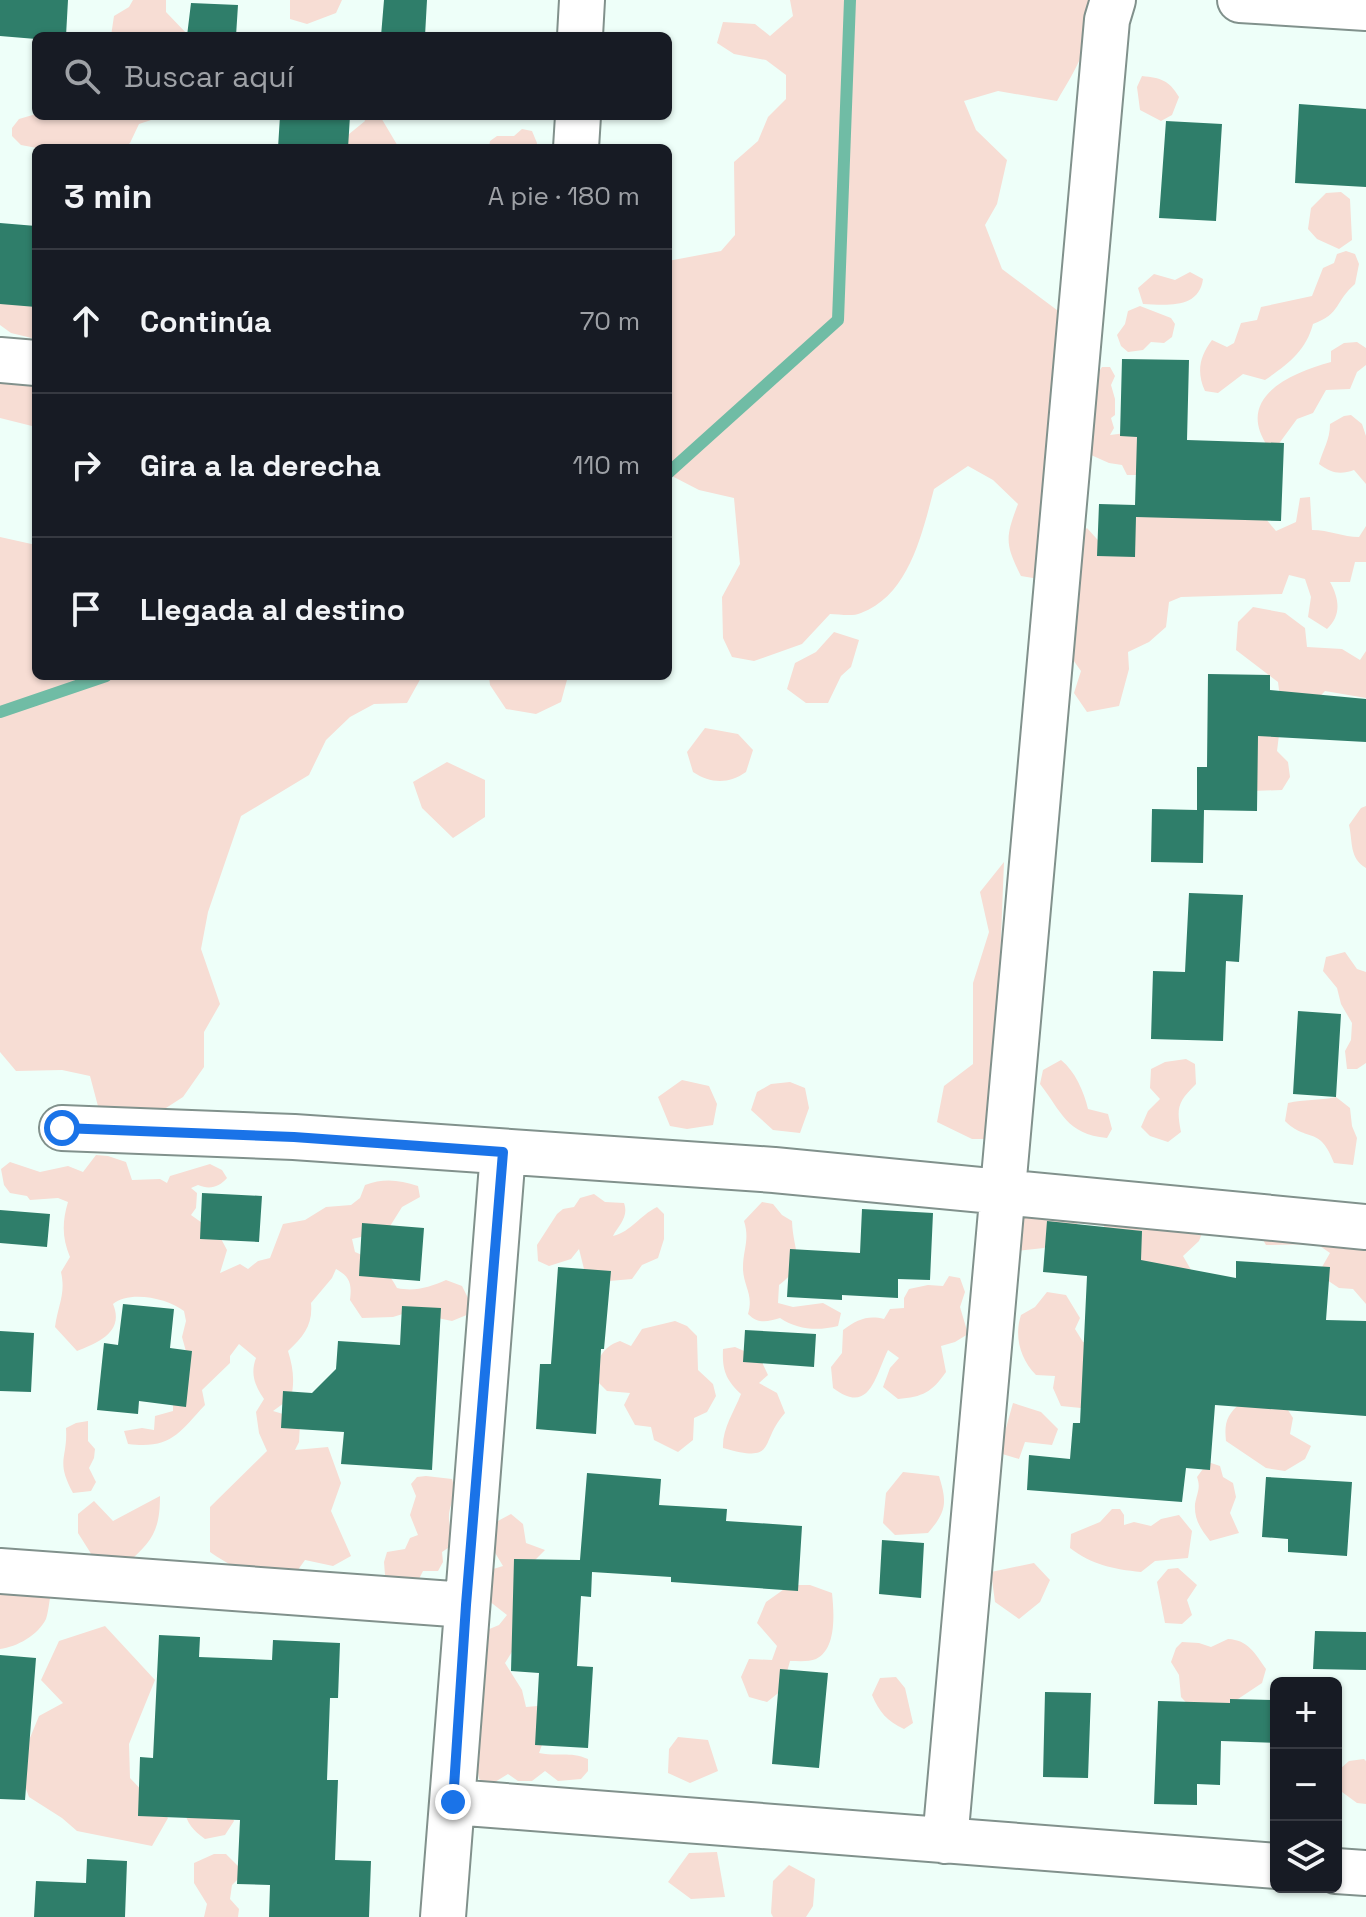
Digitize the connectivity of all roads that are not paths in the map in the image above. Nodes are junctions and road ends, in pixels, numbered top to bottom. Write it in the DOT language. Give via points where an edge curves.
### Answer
graph roads {
  1 [pos="582,0"];
  2 [pos="1113,0"];
  3 [pos="1240,0"];
  4 [pos="1366,8"];
  5 [pos="580,32"];
  6 [pos="578,120"];
  7 [pos="576,144"];
  8 [pos="0,360"];
  9 [pos="32,363"];
  10 [pos="62,1128"];
  11 [pos="503,1152"];
  12 [pos="1004,1193"];
  13 [pos="1366,1227"];
  14 [pos="0,1571"];
  15 [pos="466,1605"];
  16 [pos="453,1802"];
  17 [pos="945,1841"];
  18 [pos="1270,1866"];
  19 [pos="1342,1871"];
  20 [pos="1366,1873"];
  21 [pos="443,1917"];
  1 -- 5 [label="street"];
  2 -- 12 [label="street" via="1107,20"];
  3 -- 4 [label="street"];
  6 -- 7 [label="street"];
  8 -- 9 [label="street"];
  10 -- 11 [label="street"];
  11 -- 12 [label="street" via="774,1170"];
  11 -- 15 [label="street"];
  12 -- 13 [label="street"];
  12 -- 17 [label="street"];
  14 -- 15 [label="street"];
  15 -- 16 [label="street"];
  16 -- 17 [label="street"];
  16 -- 21 [label="street"];
  17 -- 18 [label="street"];
  19 -- 20 [label="street"];
}
